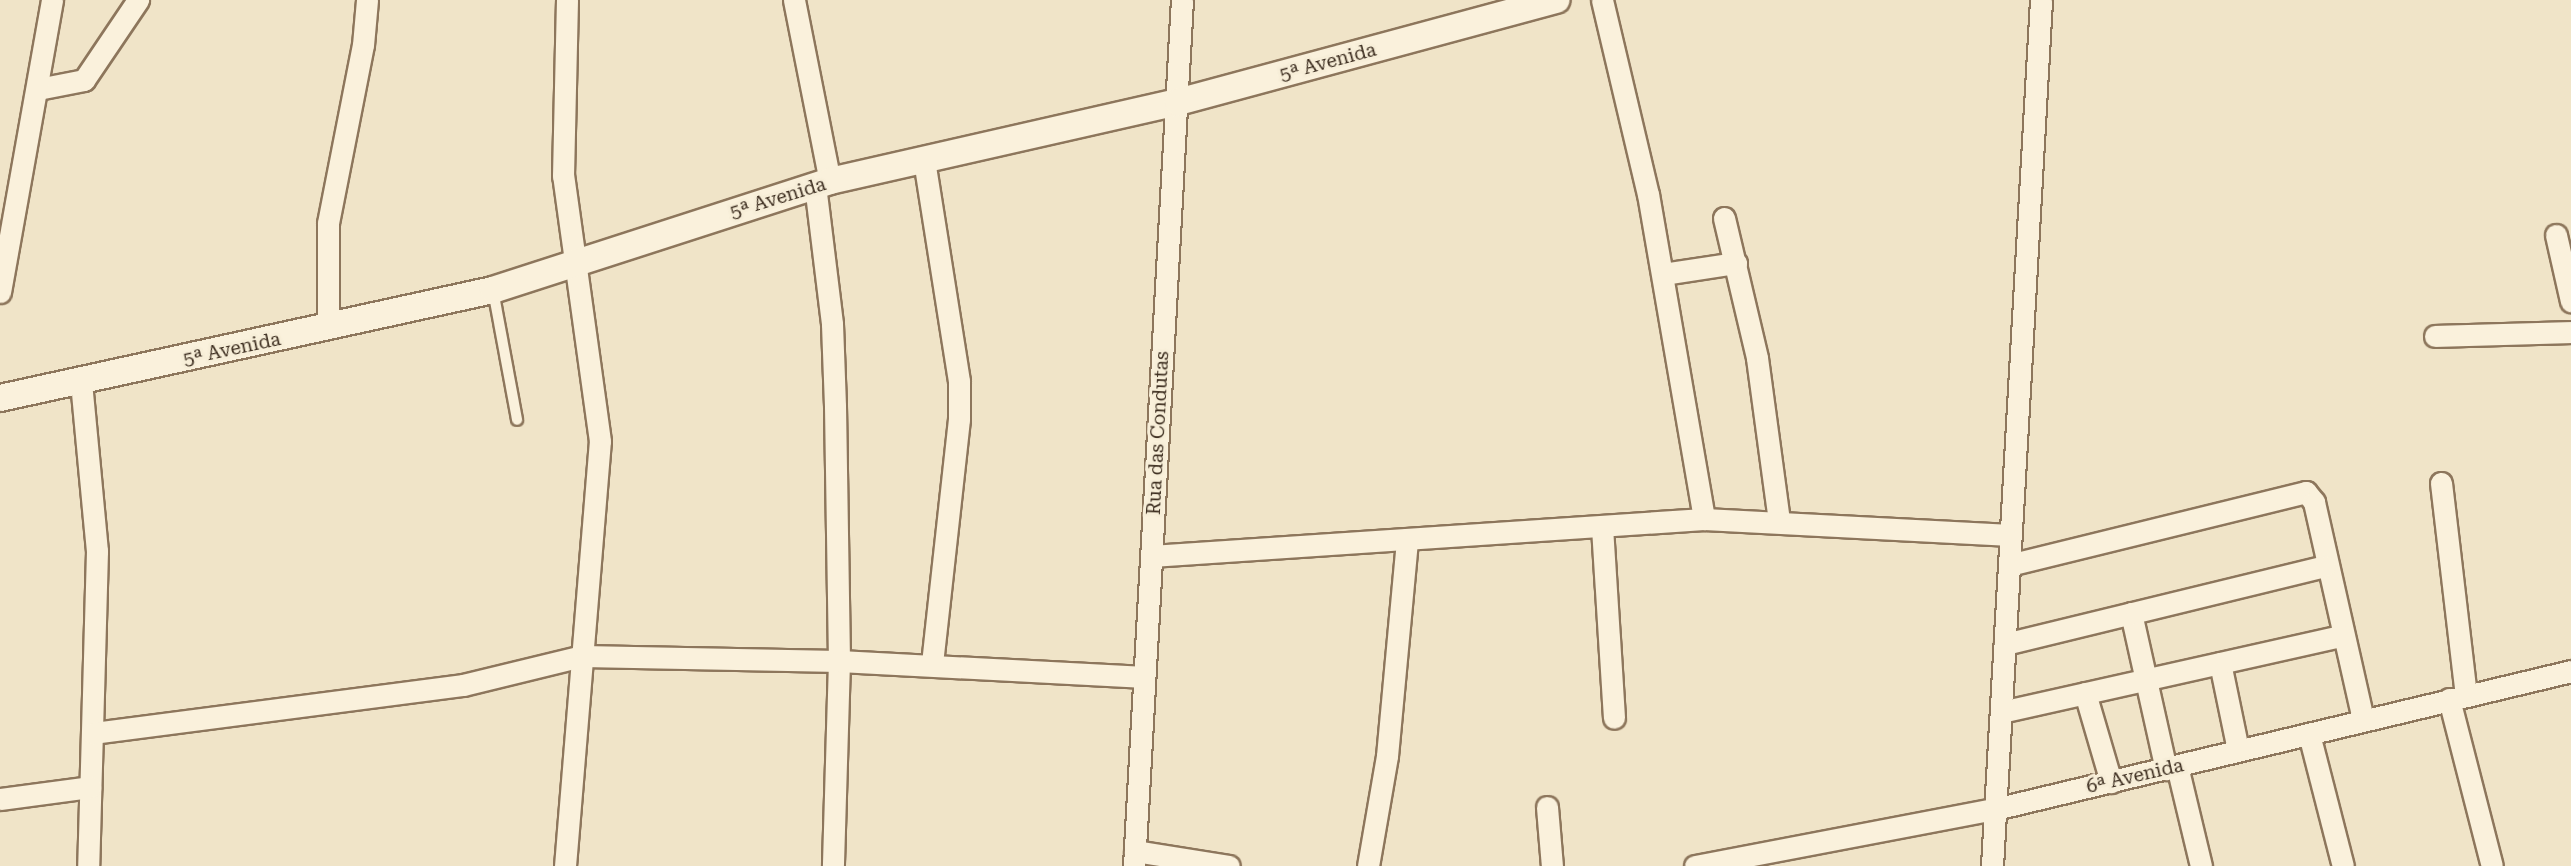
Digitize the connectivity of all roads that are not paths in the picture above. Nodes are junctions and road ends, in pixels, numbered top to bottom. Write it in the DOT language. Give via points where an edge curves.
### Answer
graph roads {
  1 [pos="52,0"];
  2 [pos="138,0"];
  3 [pos="367,0"];
  4 [pos="567,0"];
  5 [pos="793,0"];
  6 [pos="1182,0"];
  7 [pos="1558,0"];
  8 [pos="1602,0"];
  9 [pos="2041,0"];
  10 [pos="1517,6"];
  11 [pos="38,89"];
  12 [pos="1178,102"];
  13 [pos="924,160"];
  14 [pos="823,183"];
  15 [pos="1724,218"];
  16 [pos="2556,235"];
  17 [pos="573,261"];
  18 [pos="1736,263"];
  19 [pos="1662,274"];
  20 [pos="493,290"];
  21 [pos="0,292"];
  22 [pos="2571,301"];
  23 [pos="328,328"];
  24 [pos="2571,332"];
  25 [pos="2435,336"];
  26 [pos="81,382"];
  27 [pos="0,398"];
  28 [pos="517,420"];
  29 [pos="2441,483"];
  30 [pos="1704,519"];
  31 [pos="1779,520"];
  32 [pos="1602,527"];
  33 [pos="2011,535"];
  34 [pos="1407,539"];
  35 [pos="1151,556"];
  36 [pos="2010,565"];
  37 [pos="2325,566"];
  38 [pos="2132,613"];
  39 [pos="2342,636"];
  40 [pos="2005,644"];
  41 [pos="582,656"];
  42 [pos="839,661"];
  43 [pos="2220,663"];
  44 [pos="932,665"];
  45 [pos="2571,671"];
  46 [pos="1141,677"];
  47 [pos="2145,679"];
  48 [pos="2085,693"];
  49 [pos="2458,697"];
  50 [pos="2001,712"];
  51 [pos="1614,718"];
  52 [pos="2363,720"];
  53 [pos="93,733"];
  54 [pos="2309,734"];
  55 [pos="2238,750"];
  56 [pos="2172,768"];
  57 [pos="2110,782"];
  58 [pos="90,787"];
  59 [pos="0,799"];
  60 [pos="1547,807"];
  61 [pos="1995,809"];
  62 [pos="1134,859"];
  63 [pos="88,866"];
  64 [pos="565,866"];
  65 [pos="833,866"];
  66 [pos="1229,866"];
  67 [pos="1368,866"];
  68 [pos="1552,866"];
  69 [pos="1695,866"];
  70 [pos="1992,866"];
  71 [pos="2201,866"];
  72 [pos="2343,866"];
  73 [pos="2492,866"];
  1 -- 11 [label="street"];
  2 -- 11 [label="street" via="84,80"];
  3 -- 23 [label="street" via="363,45 328,223"];
  4 -- 17 [label="street" via="562,152"];
  5 -- 14 [label="street"];
  6 -- 12 [label="street, Rua das Condutas"];
  7 -- 10 [label="street, 5ª Avenida"];
  8 -- 19 [label="street"];
  9 -- 33 [label="street"];
  10 -- 12 [label="street, 5ª Avenida"];
  11 -- 21 [label="street"];
  12 -- 13 [label="street, 5ª Avenida"];
  12 -- 35 [label="street, Rua das Condutas"];
  13 -- 14 [label="street, 5ª Avenida"];
  13 -- 44 [label="street" via="959,381 959,419"];
  14 -- 17 [label="street, 5ª Avenida"];
  14 -- 42 [label="street" via="832,324"];
  15 -- 18 [label="street"];
  16 -- 22 [label="street"];
  17 -- 20 [label="street, 5ª Avenida"];
  17 -- 41 [label="street" via="590,347 600,441"];
  18 -- 19 [label="street"];
  18 -- 31 [label="street" via="1757,358"];
  19 -- 30 [label="street"];
  20 -- 23 [label="street, 5ª Avenida"];
  20 -- 28 [label="lane"];
  23 -- 26 [label="street, 5ª Avenida"];
  24 -- 25 [label="street"];
  26 -- 27 [label="street, 5ª Avenida"];
  26 -- 53 [label="street" via="97,551"];
  29 -- 49 [label="street"];
  30 -- 31 [label="street"];
  30 -- 32 [label="street"];
  31 -- 33 [label="street"];
  32 -- 34 [label="street"];
  32 -- 51 [label="street"];
  33 -- 36 [label="street"];
  34 -- 35 [label="street"];
  34 -- 67 [label="street" via="1387,756"];
  35 -- 46 [label="street, Rua das Condutas"];
  36 -- 37 [label="street" via="2306,492 2314,502"];
  36 -- 40 [label="street"];
  37 -- 38 [label="street"];
  37 -- 39 [label="street"];
  38 -- 40 [label="street"];
  38 -- 47 [label="street"];
  39 -- 43 [label="street"];
  39 -- 52 [label="street"];
  40 -- 50 [label="street"];
  41 -- 42 [label="street"];
  41 -- 53 [label="street" via="463,685"];
  41 -- 64 [label="street"];
  42 -- 44 [label="street"];
  42 -- 65 [label="street"];
  43 -- 47 [label="street"];
  43 -- 55 [label="street"];
  44 -- 46 [label="street"];
  45 -- 49 [label="street, 6ª Avenida"];
  46 -- 62 [label="street, Rua das Condutas"];
  47 -- 48 [label="street"];
  47 -- 56 [label="street"];
  48 -- 50 [label="street"];
  48 -- 57 [label="street"];
  49 -- 52 [label="street, 6ª Avenida"];
  49 -- 73 [label="street"];
  50 -- 61 [label="street"];
  52 -- 54 [label="street, 6ª Avenida"];
  53 -- 58 [label="street"];
  54 -- 55 [label="street, 6ª Avenida"];
  54 -- 72 [label="street"];
  55 -- 56 [label="street, 6ª Avenida"];
  56 -- 57 [label="street, 6ª Avenida"];
  56 -- 71 [label="street"];
  57 -- 61 [label="street, 6ª Avenida"];
  58 -- 59 [label="street"];
  58 -- 63 [label="street"];
  60 -- 68 [label="street"];
  61 -- 69 [label="street, 6ª Avenida"];
  61 -- 70 [label="street"];
  62 -- 66 [label="street"];
}
